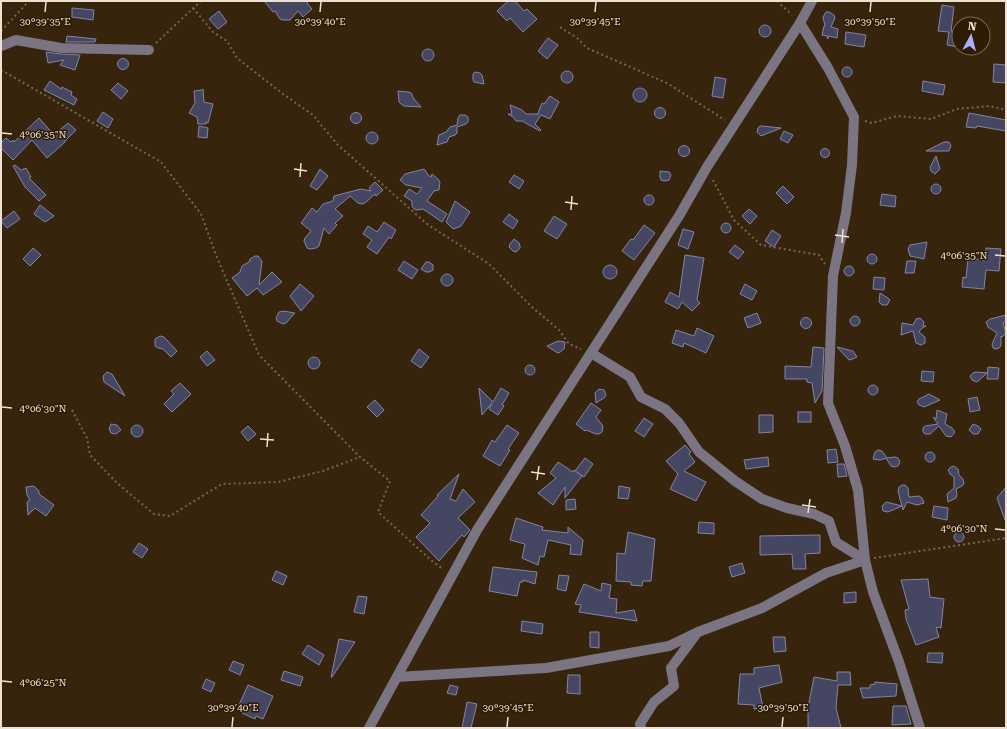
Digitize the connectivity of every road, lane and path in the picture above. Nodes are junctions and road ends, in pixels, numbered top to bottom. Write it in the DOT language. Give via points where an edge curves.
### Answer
graph roads {
  1 [pos="29,1"];
  2 [pos="200,1"];
  3 [pos="777,1"];
  4 [pos="812,1"];
  5 [pos="193,8"];
  6 [pos="800,23"];
  7 [pos="560,27"];
  8 [pos="1,31"];
  9 [pos="1,46"];
  10 [pos="149,50"];
  11 [pos="1,70"];
  12 [pos="1006,110"];
  13 [pos="854,117"];
  14 [pos="734,125"];
  15 [pos="707,167"];
  16 [pos="833,276"];
  17 [pos="591,353"];
  18 [pos="72,410"];
  19 [pos="360,457"];
  20 [pos="1006,538"];
  21 [pos="865,560"];
  22 [pos="452,575"];
  23 [pos="698,632"];
  24 [pos="397,677"];
  25 [pos="369,728"];
  26 [pos="641,728"];
  27 [pos="920,728"];
  1 -- 8 [label="path"];
  2 -- 5 [label="path"];
  3 -- 6 [label="path"];
  4 -- 6 [label="street"];
  5 -- 10 [label="path"];
  5 -- 17 [label="path" via="213,32 227,42 237,58 313,115 337,144 427,224 489,264 559,330 569,344"];
  6 -- 13 [label="street"];
  6 -- 14 [label="street"];
  7 -- 14 [label="path" via="587,48 666,83"];
  9 -- 10 [label="street" via="16,40 61,48"];
  11 -- 19 [label="path" via="161,162 201,214 218,260 260,355"];
  12 -- 13 [label="path" via="989,106 957,109 931,119 897,116 872,124"];
  13 -- 16 [label="street" via="851,178"];
  14 -- 15 [label="street"];
  15 -- 16 [label="path" via="734,220 761,245 819,255"];
  15 -- 17 [label="street" via="679,216"];
  16 -- 21 [label="street" via="828,403 845,446 858,490"];
  17 -- 21 [label="street" via="630,376 640,397 665,409 679,423 699,452 735,481 762,500 814,514 829,521 836,542"];
  17 -- 22 [label="street" via="477,530"];
  18 -- 19 [label="path" via="87,438 90,455 117,483 154,514 170,516 222,484 278,482 323,471"];
  19 -- 22 [label="path" via="390,481 378,512 432,561"];
  20 -- 21 [label="path"];
  21 -- 23 [label="street" via="826,573 762,608"];
  21 -- 27 [label="street" via="873,592"];
  22 -- 24 [label="street"];
  23 -- 24 [label="street" via="668,646 546,668"];
  23 -- 26 [label="street" via="671,668 674,686 654,702 640,724"];
  24 -- 25 [label="street"];
}
